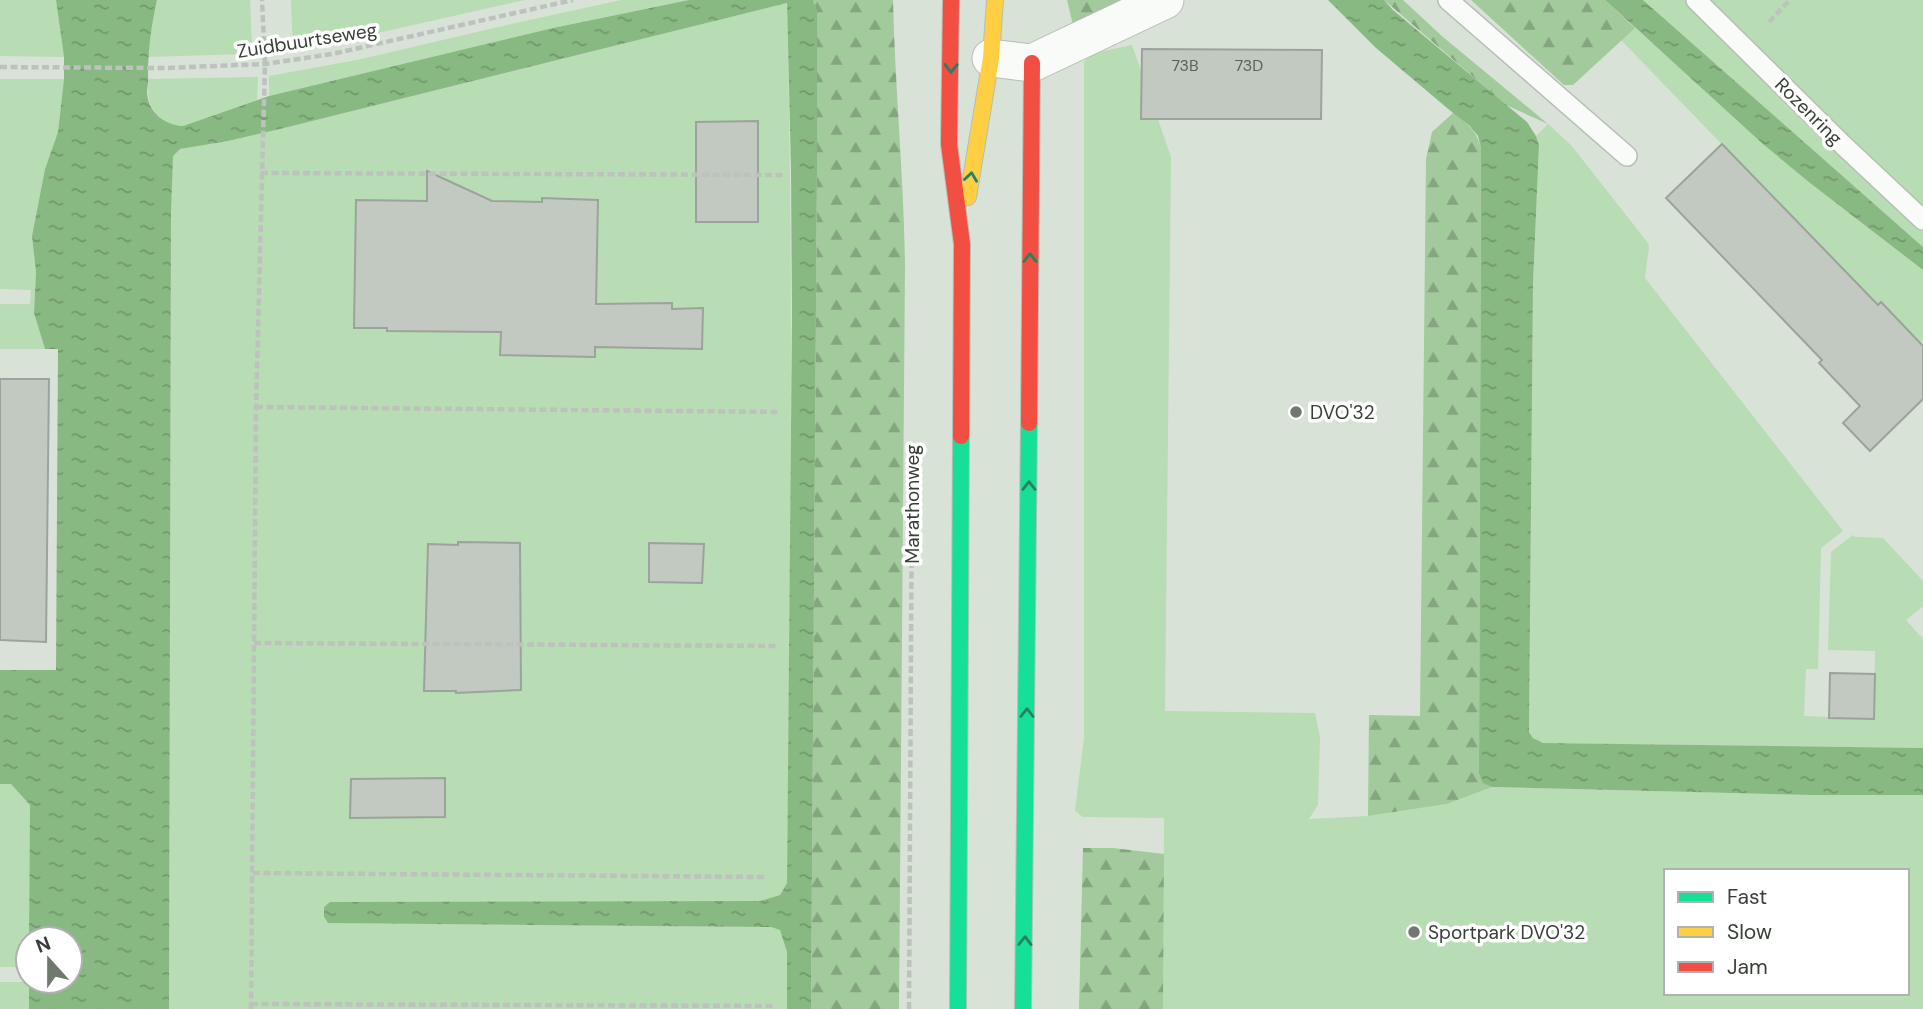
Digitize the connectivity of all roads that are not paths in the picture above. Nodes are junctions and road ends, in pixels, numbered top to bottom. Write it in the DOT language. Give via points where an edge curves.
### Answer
graph roads {
  1 [pos="951,0"];
  2 [pos="995,0"];
  3 [pos="1165,0"];
  4 [pos="1448,0"];
  5 [pos="1696,0"];
  6 [pos="991,58"];
  7 [pos="1032,64"];
  8 [pos="1627,156"];
  9 [pos="1923,220"];
  10 [pos="962,244"];
  11 [pos="958,1009"];
  12 [pos="1023,1009"];
  1 -- 10 [label="main road, one-way" via="949,144"];
  2 -- 6 [label="main road"];
  3 -- 7 [label="street"];
  4 -- 8 [label="lane"];
  5 -- 9 [label="lane, Rozenring"];
  6 -- 7 [label="street"];
  10 -- 6 [label="main road, one-way"];
  12 -- 7 [label="main road, one-way"];
  10 -- 11 [label="main road"];
}
